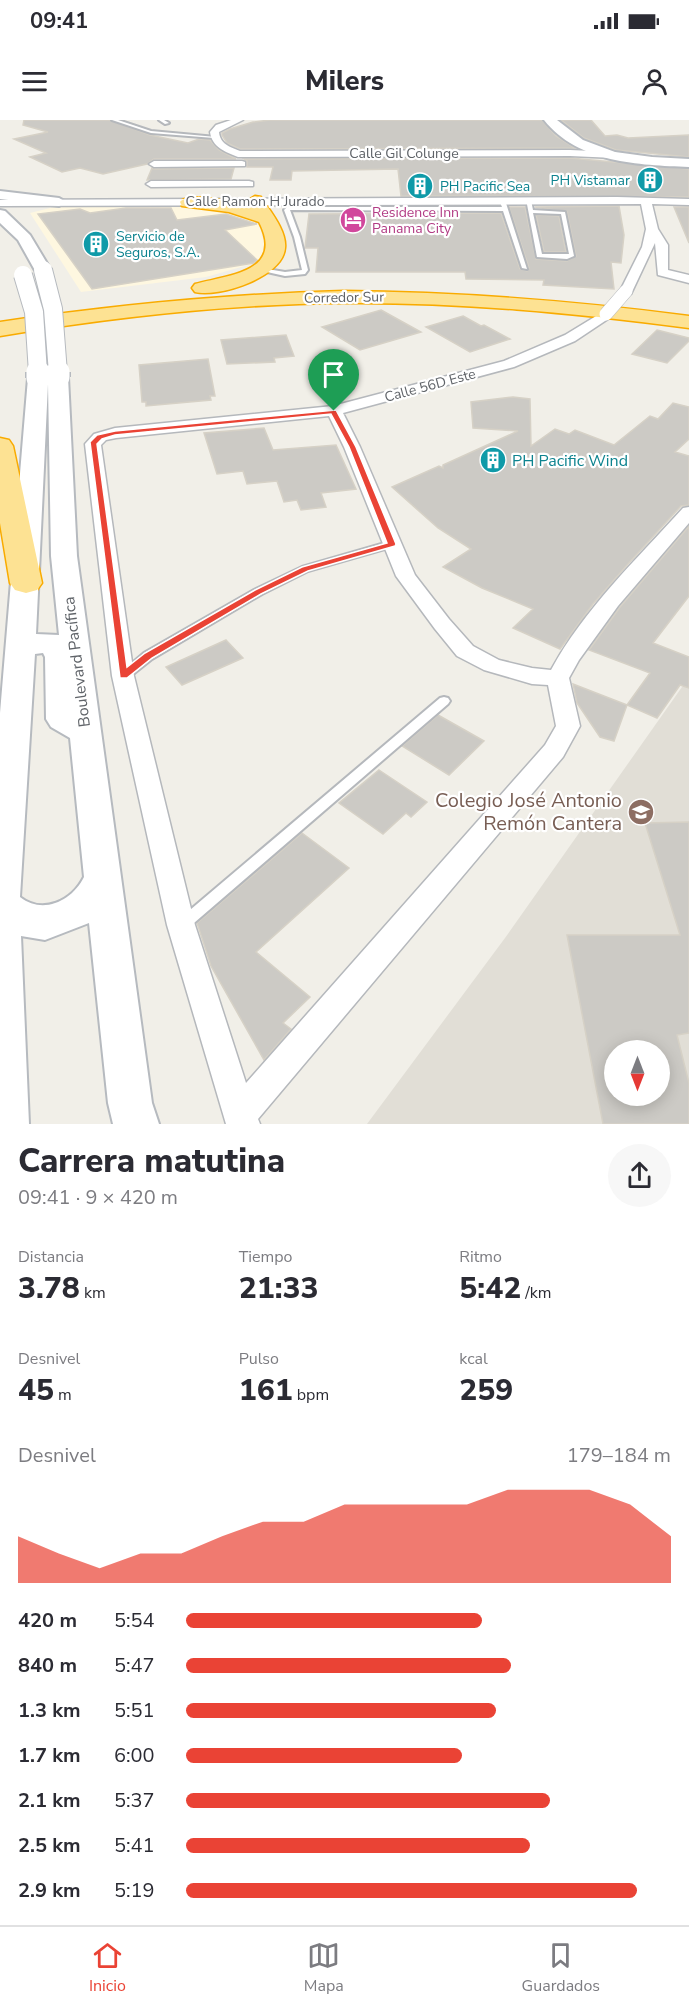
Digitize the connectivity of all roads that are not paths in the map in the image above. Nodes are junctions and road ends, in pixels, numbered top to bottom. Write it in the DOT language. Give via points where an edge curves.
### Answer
graph roads {
  1 [pos="114,120"];
  2 [pos="161,120"];
  3 [pos="239,120"];
  4 [pos="550,120"];
  5 [pos="561,120"];
  6 [pos="167,123"];
  7 [pos="214,137"];
  8 [pos="574,148"];
  9 [pos="240,159"];
  10 [pos="689,160"];
  11 [pos="154,164"];
  12 [pos="151,184"];
  13 [pos="249,184"];
  14 [pos="0,195"];
  15 [pos="646,201"];
  16 [pos="59,202"];
  17 [pos="188,202"];
  18 [pos="689,202"];
  19 [pos="0,203"];
  20 [pos="336,205"];
  21 [pos="504,205"];
  22 [pos="529,206"];
  23 [pos="260,210"];
  24 [pos="6,220"];
  25 [pos="652,229"];
  26 [pos="19,267"];
  27 [pos="525,268"];
  28 [pos="261,270"];
  29 [pos="689,279"];
  30 [pos="148,298"];
  31 [pos="689,313"];
  32 [pos="0,318"];
  33 [pos="689,322"];
  34 [pos="0,329"];
  35 [pos="48,377"];
  36 [pos="334,411"];
  37 [pos="0,446"];
  38 [pos="689,512"];
  39 [pos="392,544"];
  40 [pos="26,583"];
  41 [pos="16,646"];
  42 [pos="123,676"];
  43 [pos="558,678"];
  44 [pos="444,701"];
  45 [pos="8,717"];
  46 [pos="85,732"];
  47 [pos="102,878"];
  48 [pos="1,904"];
  49 [pos="182,925"];
  50 [pos="241,1120"];
  51 [pos="6,1124"];
  52 [pos="136,1124"];
  1 -- 7 [label="lane" via="151,132"];
  2 -- 6 [label="lane"];
  3 -- 7 [label="street" via="219,127"];
  4 -- 8 [label="street"];
  5 -- 10 [label="street" via="581,136 625,152"];
  7 -- 9 [label="street"];
  8 -- 9 [label="street, Calle Gil Colunge"];
  8 -- 10 [label="street" via="658,161"];
  9 -- 11 [label="street, Calle Gil Colunge"];
  9 -- 13 [label="street"];
  12 -- 13 [label="street"];
  13 -- 23 [label="street"];
  14 -- 16 [label="street"];
  15 -- 18 [label="street, Calle Ramon H Jurado"];
  15 -- 22 [label="street, Calle Ramon H Jurado"];
  15 -- 25 [label="street"];
  16 -- 17 [label="street, Calle Ramon H Jurado"];
  16 -- 19 [label="street, Calle Ramon H Jurado"];
  16 -- 24 [label="street" via="26,208"];
  17 -- 23 [label="highway"];
  20 -- 21 [label="street, Calle Ramon H Jurado"];
  20 -- 23 [label="street, Calle Ramon H Jurado"];
  20 -- 28 [label="lane" via="288,208 306,266 303,273"];
  21 -- 22 [label="street, Calle Ramon H Jurado"];
  21 -- 27 [label="lane"];
  22 -- 22 [label="lane" via="539,256 572,255 563,213"];
  23 -- 28 [label="highway" via="276,249 272,261"];
  24 -- 35 [label="street, Boulevard Pacífica, bridge" via="24,238 48,285 57,335"];
  25 -- 29 [label="street" via="662,245 662,272"];
  25 -- 36 [label="street, Calle 56D Este, bridge" via="648,247 626,291 606,314 570,338 509,364"];
  26 -- 35 [label="street, Boulevard Pacífica, bridge" via="34,312"];
  28 -- 30 [label="highway" via="212,286"];
  30 -- 31 [label="highway, Corredor Sur" via="310,287 426,288 547,295"];
  30 -- 32 [label="highway, Corredor Sur"];
  33 -- 34 [label="highway, Corredor Sur" via="547,303 394,295 135,309"];
  35 -- 40 [label="street, Boulevard Pacífica"];
  35 -- 46 [label="street, Boulevard Pacífica"];
  36 -- 39 [label="street"];
  36 -- 42 [label="street, Calle 56D Este" via="115,433 100,437 93,444"];
  37 -- 40 [label="highway"];
  38 -- 43 [label="street" via="612,601 569,657"];
  39 -- 42 [label="lane" via="305,569 258,592 148,656"];
  39 -- 43 [label="street" via="406,576 465,651 492,665 532,676"];
  40 -- 41 [label="street, Boulevard Pacífica"];
  41 -- 45 [label="street, Boulevard Pacífica"];
  41 -- 46 [label="street" via="52,644 60,657 62,719"];
  42 -- 49 [label="street"];
  43 -- 50 [label="street" via="568,726 554,751"];
  44 -- 49 [label="lane"];
  45 -- 48 [label="street, Boulevard Pacífica"];
  46 -- 47 [label="street, Boulevard Pacífica"];
  47 -- 48 [label="street" via="92,898 71,915 45,923 20,919"];
  47 -- 52 [label="street, Boulevard Pacífica" via="130,1103"];
  48 -- 51 [label="street, Boulevard Pacífica"];
  49 -- 50 [label="street"];
}
